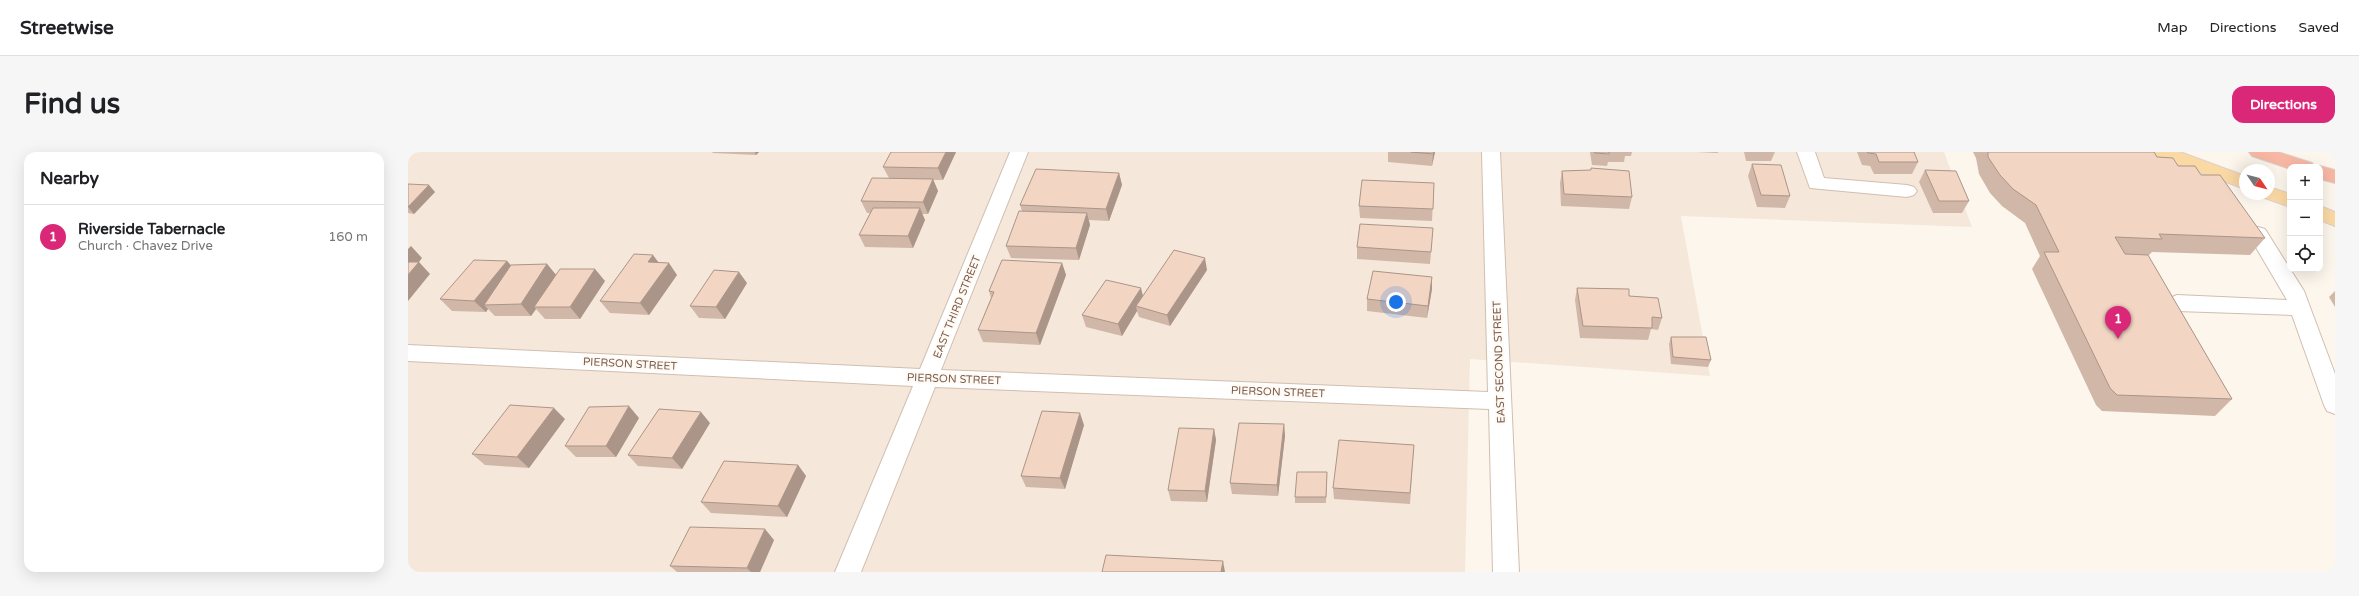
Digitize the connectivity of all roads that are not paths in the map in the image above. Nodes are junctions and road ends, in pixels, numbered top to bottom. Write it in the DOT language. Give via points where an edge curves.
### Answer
graph roads {
  1 [pos="1019,152"];
  2 [pos="1491,152"];
  3 [pos="1806,152"];
  4 [pos="2162,152"];
  5 [pos="2258,152"];
  6 [pos="2296,164"];
  7 [pos="2323,173"];
  8 [pos="2335,177"];
  9 [pos="2239,181"];
  10 [pos="1907,190"];
  11 [pos="2275,195"];
  12 [pos="2287,200"];
  13 [pos="2323,214"];
  14 [pos="2335,219"];
  15 [pos="2258,234"];
  16 [pos="2178,303"];
  17 [pos="2300,308"];
  18 [pos="2325,350"];
  19 [pos="408,353"];
  20 [pos="928,378"];
  21 [pos="1500,401"];
  22 [pos="2335,405"];
  23 [pos="848,572"];
  24 [pos="1506,572"];
  1 -- 20 [label="street, EAST THIRD STREET"];
  2 -- 21 [label="street, EAST SECOND STREET"];
  3 -- 10 [label="street" via="1817,184"];
  4 -- 9 [label="main road"];
  5 -- 6 [label="highway"];
  7 -- 8 [label="highway"];
  11 -- 12 [label="main road"];
  13 -- 14 [label="main road"];
  15 -- 17 [label="street" via="2294,291"];
  16 -- 17 [label="street"];
  17 -- 18 [label="street"];
  18 -- 22 [label="street"];
  19 -- 20 [label="street, PIERSON STREET"];
  20 -- 21 [label="street, PIERSON STREET"];
  20 -- 23 [label="street, EAST THIRD STREET"];
  21 -- 24 [label="street, EAST SECOND STREET"];
}
